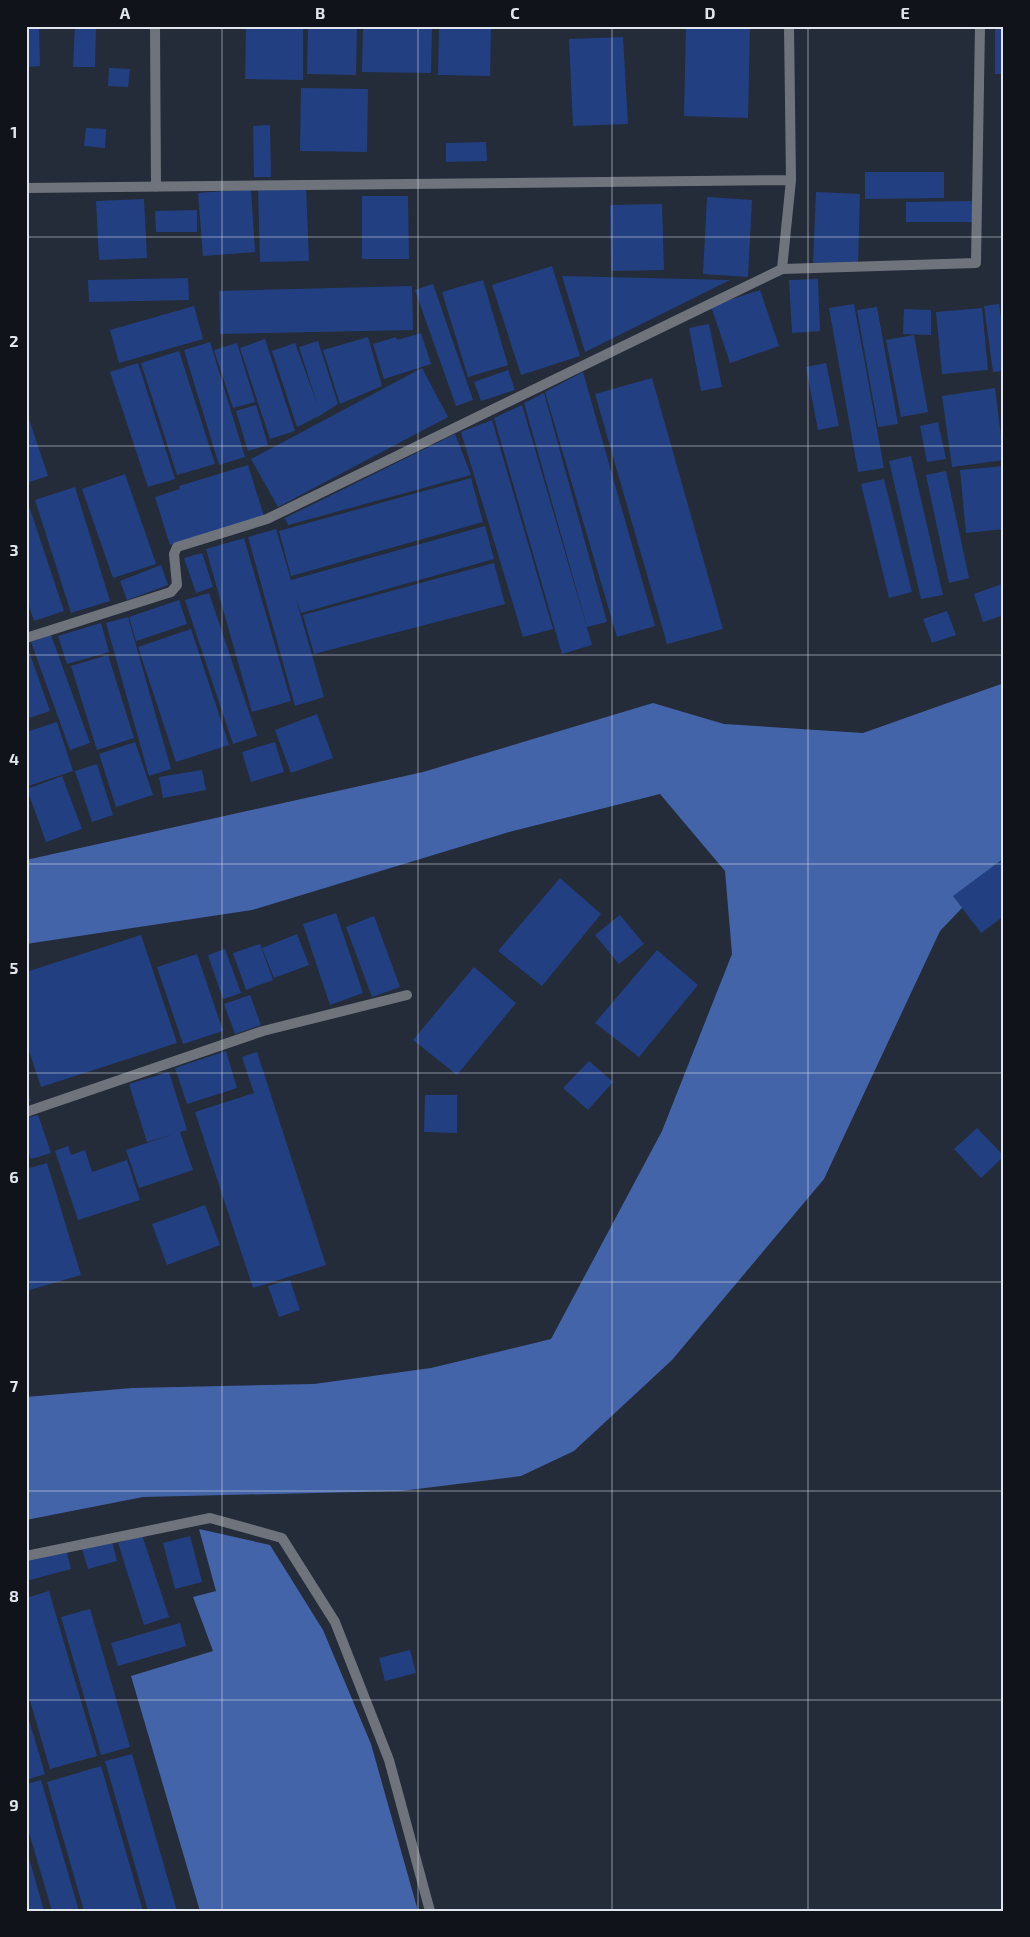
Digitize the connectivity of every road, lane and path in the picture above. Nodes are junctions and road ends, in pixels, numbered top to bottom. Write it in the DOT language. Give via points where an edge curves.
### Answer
graph roads {
  1 [pos="155,26"];
  2 [pos="789,26"];
  3 [pos="980,26"];
  4 [pos="791,180"];
  5 [pos="156,187"];
  6 [pos="26,188"];
  7 [pos="782,269"];
  8 [pos="26,638"];
  9 [pos="407,996"];
  10 [pos="26,1112"];
  11 [pos="26,1556"];
  12 [pos="430,1911"];
  1 -- 5 [label="street"];
  2 -- 4 [label="street"];
  3 -- 7 [label="street" via="976,263"];
  4 -- 5 [label="street"];
  4 -- 7 [label="street"];
  5 -- 6 [label="street"];
  7 -- 8 [label="street" via="267,519 177,547 174,554 177,585 171,592"];
  9 -- 10 [label="street" via="263,1032"];
  11 -- 12 [label="street" via="210,1518 282,1538 335,1622 389,1760"];
}
